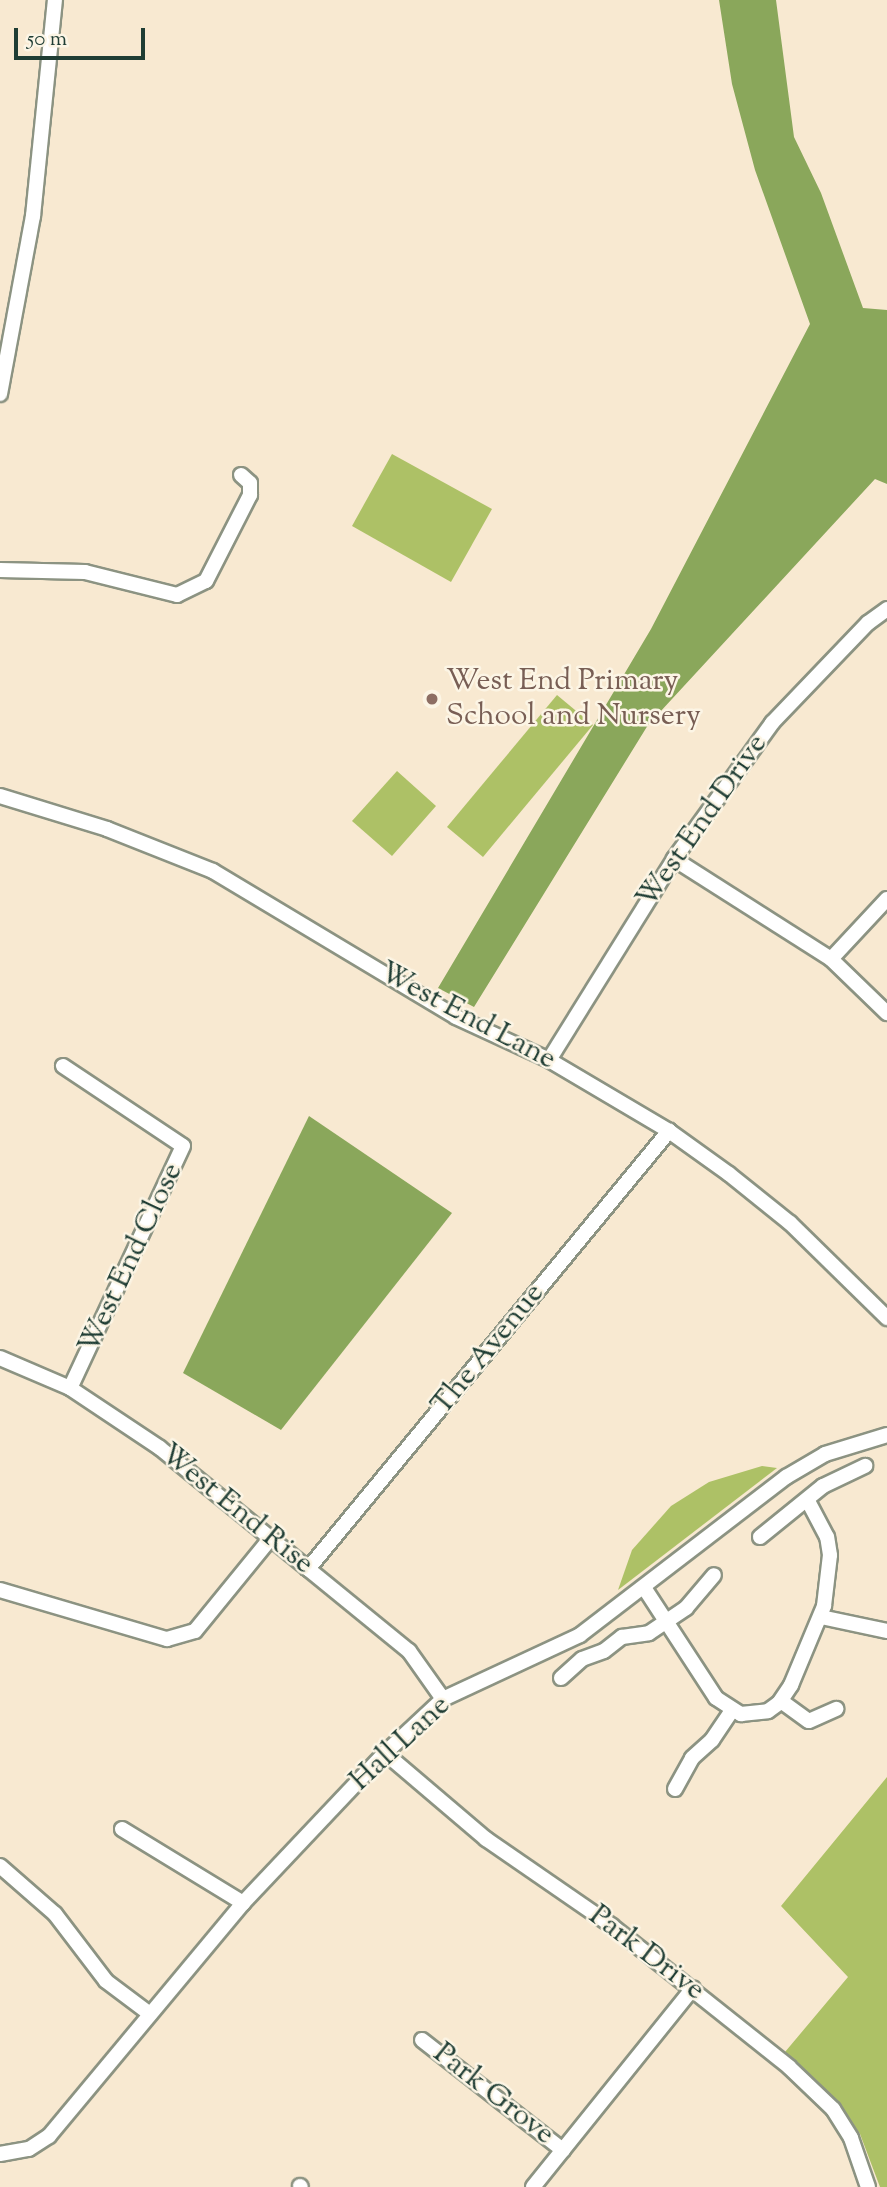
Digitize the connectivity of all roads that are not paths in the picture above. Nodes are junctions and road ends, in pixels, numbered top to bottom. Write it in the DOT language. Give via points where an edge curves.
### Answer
graph roads {
  1 [pos="55,0"];
  2 [pos="0,394"];
  3 [pos="241,475"];
  4 [pos="0,570"];
  5 [pos="887,609"];
  6 [pos="0,796"];
  7 [pos="674,859"];
  8 [pos="887,899"];
  9 [pos="831,960"];
  10 [pos="887,1013"];
  11 [pos="549,1060"];
  12 [pos="63,1066"];
  13 [pos="669,1131"];
  14 [pos="887,1318"];
  15 [pos="0,1358"];
  16 [pos="70,1388"];
  17 [pos="887,1435"];
  18 [pos="865,1466"];
  19 [pos="808,1501"];
  20 [pos="760,1536"];
  21 [pos="271,1539"];
  22 [pos="309,1569"];
  23 [pos="714,1575"];
  24 [pos="645,1589"];
  25 [pos="0,1590"];
  26 [pos="821,1617"];
  27 [pos="665,1620"];
  28 [pos="887,1631"];
  29 [pos="561,1678"];
  30 [pos="443,1699"];
  31 [pos="781,1701"];
  32 [pos="835,1709"];
  33 [pos="732,1710"];
  34 [pos="803,1718"];
  35 [pos="818,1732"];
  36 [pos="385,1753"];
  37 [pos="675,1789"];
  38 [pos="122,1829"];
  39 [pos="0,1866"];
  40 [pos="243,1903"];
  41 [pos="693,1988"];
  42 [pos="150,2014"];
  43 [pos="422,2040"];
  44 [pos="563,2150"];
  45 [pos="0,2154"];
  46 [pos="533,2187"];
  47 [pos="868,2187"];
  1 -- 2 [label="street" via="33,216"];
  3 -- 4 [label="street" via="250,483 250,495 206,581 177,596 85,572"];
  5 -- 7 [label="street, West End Drive" via="772,723"];
  6 -- 11 [label="street, West End Lane" via="107,829 212,871 456,1017"];
  7 -- 9 [label="street"];
  7 -- 11 [label="street, West End Drive"];
  8 -- 9 [label="street"];
  9 -- 10 [label="street"];
  11 -- 13 [label="street, West End Lane"];
  12 -- 16 [label="street, West End Close" via="183,1146"];
  13 -- 14 [label="street, West End Lane" via="790,1223"];
  13 -- 22 [label="street, The Avenue"];
  15 -- 16 [label="street, West End Rise"];
  16 -- 21 [label="street, West End Rise" via="160,1448"];
  17 -- 24 [label="street, Hall Lane" via="825,1454 786,1477"];
  18 -- 19 [label="street" via="823,1486"];
  19 -- 20 [label="street"];
  19 -- 26 [label="street" via="823,1528 830,1555"];
  21 -- 22 [label="street, West End Rise"];
  21 -- 25 [label="street" via="195,1631 167,1639"];
  22 -- 30 [label="street, West End Rise" via="409,1651"];
  23 -- 27 [label="street" via="686,1608"];
  24 -- 27 [label="street"];
  24 -- 30 [label="street, Hall Lane" via="580,1634"];
  26 -- 28 [label="street"];
  26 -- 31 [label="street"];
  27 -- 29 [label="street" via="649,1633 622,1637 604,1651 592,1652"];
  27 -- 33 [label="street" via="716,1698"];
  30 -- 36 [label="street, Hall Lane"];
  31 -- 33 [label="street" via="752,1714"];
  31 -- 34 [label="street"];
  32 -- 34 [label="street" via="816,1720"];
  33 -- 37 [label="street" via="712,1740 692,1758"];
  34 -- 35 [label="street"];
  36 -- 40 [label="street, Hall Lane"];
  36 -- 41 [label="street, Park Drive" via="486,1839"];
  38 -- 40 [label="street"];
  39 -- 42 [label="street" via="54,1914 106,1981"];
  40 -- 42 [label="street, Hall Lane"];
  41 -- 44 [label="street"];
  41 -- 47 [label="street, Park Drive" via="833,2109 851,2138"];
  42 -- 45 [label="street, Hall Lane" via="49,2136 29,2149"];
  43 -- 44 [label="street, Park Grove"];
  44 -- 46 [label="street"];
}
